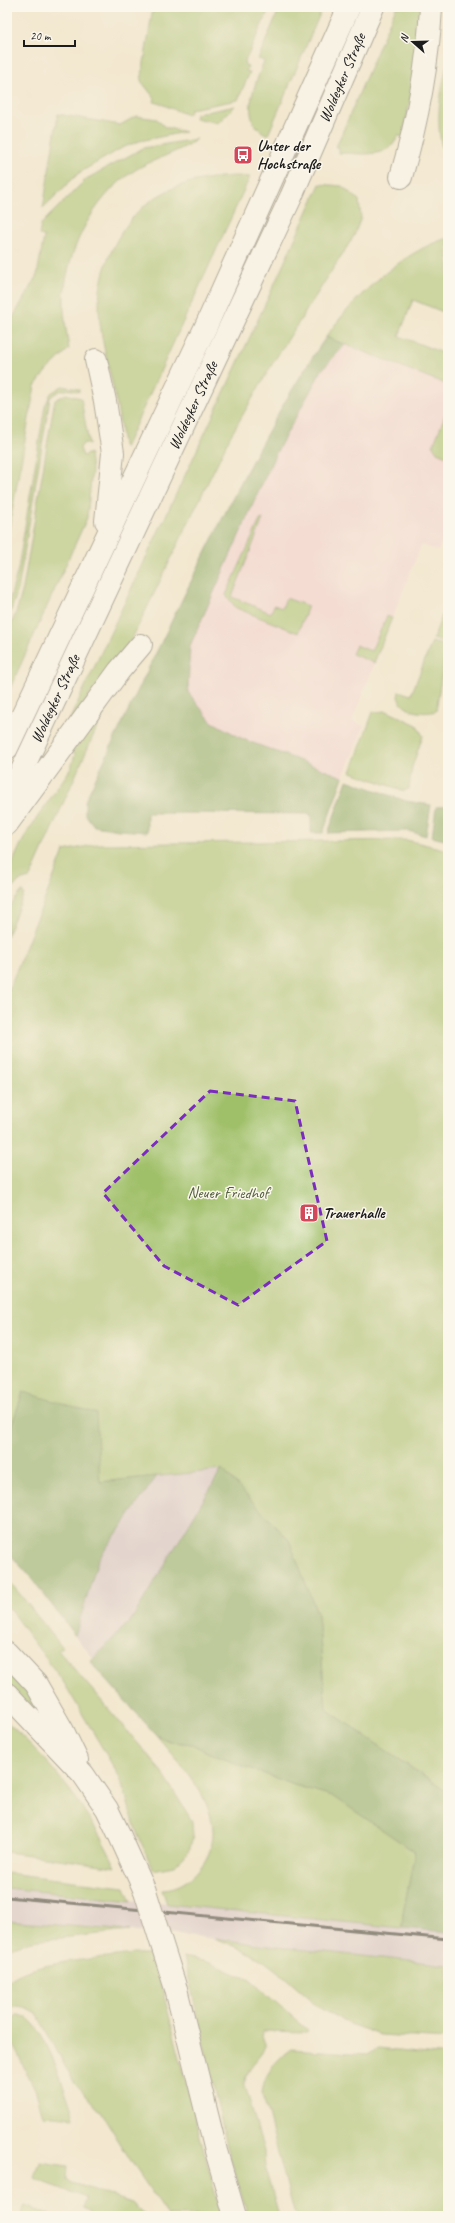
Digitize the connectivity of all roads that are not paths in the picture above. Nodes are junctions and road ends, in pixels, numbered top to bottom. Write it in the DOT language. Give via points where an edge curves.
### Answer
graph roads {
  1 [pos="349,7"];
  2 [pos="373,7"];
  3 [pos="431,7"];
  4 [pos="401,177"];
  5 [pos="96,360"];
  6 [pos="104,540"];
  7 [pos="141,645"];
  8 [pos="7,748"];
  9 [pos="7,802"];
  10 [pos="7,824"];
  11 [pos="7,1653"];
  12 [pos="7,1694"];
  13 [pos="83,1774"];
  14 [pos="235,2216"];
  1 -- 6 [label="main road, Woldegker Straße" via="267,194"];
  2 -- 9 [label="main road, Woldegker Straße" via="292,197"];
  3 -- 4 [label="main road" via="424,82"];
  5 -- 6 [label="main road" via="113,453"];
  6 -- 8 [label="main road, Woldegker Straße"];
  7 -- 10 [label="main road" via="119,671"];
  11 -- 13 [label="main road" via="36,1684 63,1731"];
  12 -- 13 [label="main road"];
  13 -- 14 [label="main road, bridge" via="107,1809 145,1891 176,1989 216,2151"];
}
